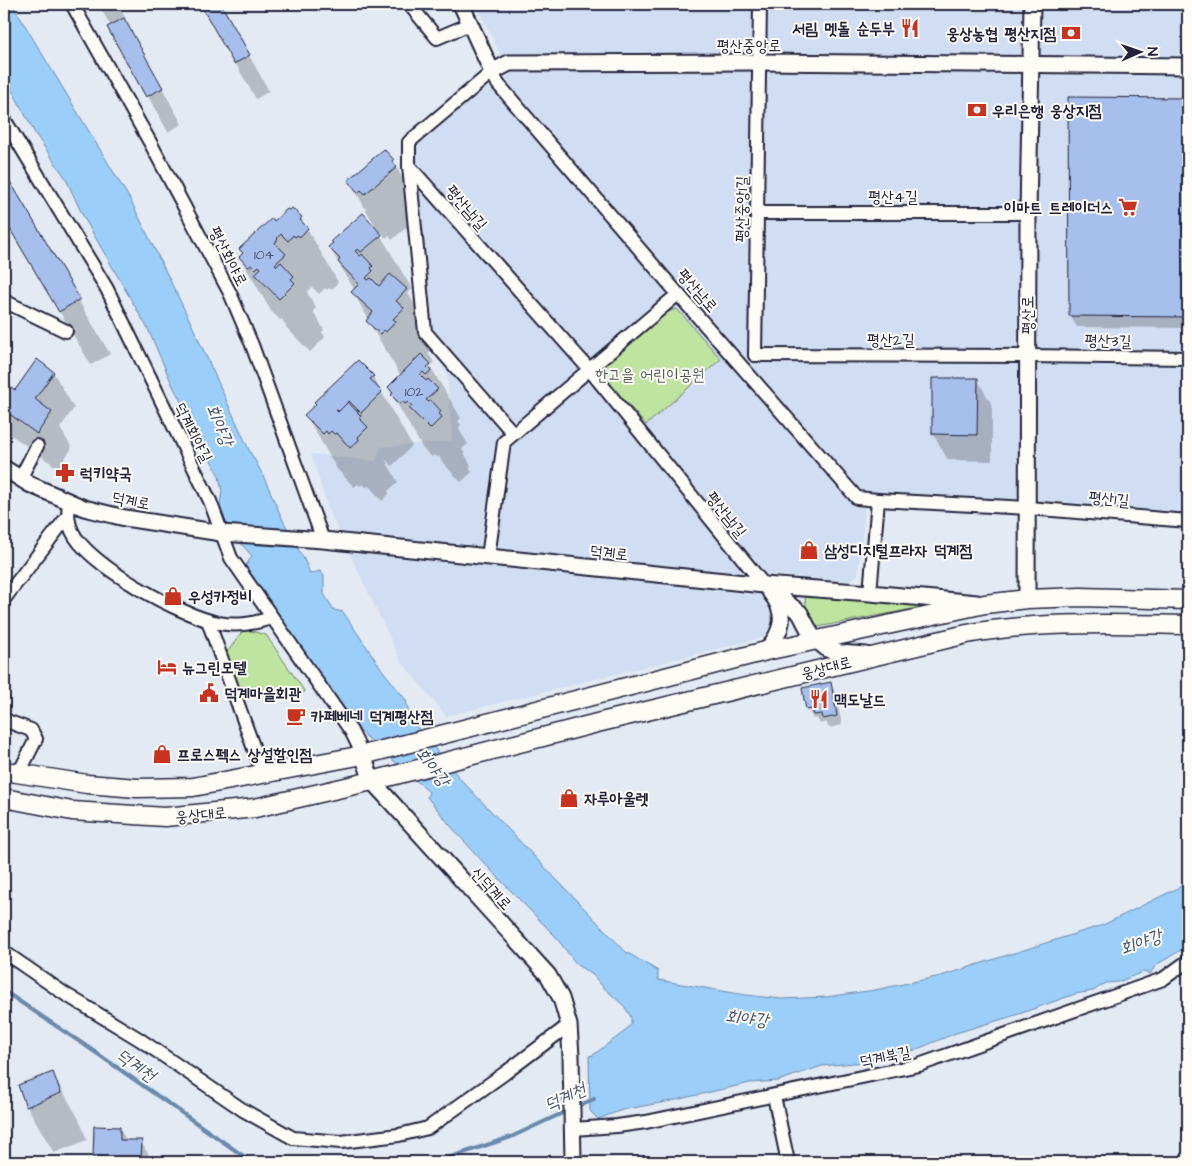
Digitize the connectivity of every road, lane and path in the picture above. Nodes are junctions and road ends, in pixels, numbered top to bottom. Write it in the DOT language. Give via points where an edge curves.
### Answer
graph roads {
  1 [pos="72,4"];
  2 [pos="409,4"];
  3 [pos="461,4"];
  4 [pos="760,4"];
  5 [pos="1032,4"];
  6 [pos="470,24"];
  7 [pos="758,62"];
  8 [pos="1032,66"];
  9 [pos="1188,66"];
  10 [pos="492,72"];
  11 [pos="4,119"];
  12 [pos="409,166"];
  13 [pos="758,213"];
  14 [pos="1028,213"];
  15 [pos="678,294"];
  16 [pos="4,301"];
  17 [pos="66,332"];
  18 [pos="755,356"];
  19 [pos="1027,356"];
  20 [pos="1188,358"];
  21 [pos="742,367"];
  22 [pos="589,369"];
  23 [pos="513,433"];
  24 [pos="37,446"];
  25 [pos="4,468"];
  26 [pos="20,479"];
  27 [pos="878,500"];
  28 [pos="69,501"];
  29 [pos="1028,508"];
  30 [pos="67,517"];
  31 [pos="1188,521"];
  32 [pos="226,533"];
  33 [pos="318,539"];
  34 [pos="488,557"];
  35 [pos="764,586"];
  36 [pos="870,593"];
  37 [pos="4,598"];
  38 [pos="1027,599"];
  39 [pos="1188,600"];
  40 [pos="985,604"];
  41 [pos="272,618"];
  42 [pos="208,621"];
  43 [pos="1028,625"];
  44 [pos="1188,625"];
  45 [pos="815,639"];
  46 [pos="766,651"];
  47 [pos="872,656"];
  48 [pos="4,720"];
  49 [pos="369,753"];
  50 [pos="11,773"];
  51 [pos="263,774"];
  52 [pos="372,781"];
  53 [pos="4,798"];
  54 [pos="4,952"];
  55 [pos="1188,961"];
  56 [pos="569,1025"];
  57 [pos="774,1096"];
  58 [pos="573,1129"];
  59 [pos="573,1162"];
  60 [pos="788,1162"];
  1 -- 33 [label="street, 평산회야로" via="230,293 252,345"];
  2 -- 6 [label="street" via="437,38"];
  3 -- 6 [label="street, 평산남로"];
  4 -- 7 [label="street, 평산중앙1길"];
  5 -- 8 [label="street, 평산로"];
  6 -- 10 [label="street, 평산남로"];
  7 -- 8 [label="street, 평산중앙로"];
  7 -- 10 [label="street, 평산중앙로" via="509,63"];
  7 -- 13 [label="street, 평산중앙1길"];
  8 -- 9 [label="street, 평산중앙로"];
  8 -- 14 [label="street, 평산로"];
  10 -- 12 [label="street" via="409,142"];
  10 -- 15 [label="street, 평산남로" via="498,84"];
  11 -- 32 [label="street, 덕계회야길" via="107,289"];
  12 -- 22 [label="street, 평산남1길"];
  12 -- 23 [label="street" via="425,332"];
  13 -- 14 [label="street, 평산4길"];
  13 -- 18 [label="street, 평산중앙1길"];
  14 -- 19 [label="street, 평산로"];
  15 -- 21 [label="street, 평산남로"];
  15 -- 22 [label="street"];
  16 -- 17 [label="street"];
  18 -- 19 [label="street, 평산2길"];
  18 -- 21 [label="street"];
  19 -- 20 [label="street, 평산3길"];
  19 -- 29 [label="street, 평산로"];
  21 -- 27 [label="street, 평산남로" via="857,498"];
  22 -- 23 [label="street"];
  22 -- 35 [label="street, 평산남1길"];
  23 -- 34 [label="street" via="504,442"];
  24 -- 26 [label="street"];
  25 -- 26 [label="street, 덕계로"];
  26 -- 28 [label="street, 덕계로"];
  27 -- 29 [label="street, 평산1길"];
  27 -- 36 [label="street"];
  28 -- 30 [label="street"];
  28 -- 32 [label="street, 덕계로" via="125,518"];
  29 -- 31 [label="street, 평산1길"];
  29 -- 38 [label="street, 평산로"];
  30 -- 37 [label="street"];
  30 -- 42 [label="street" via="81,546 110,570 158,599"];
  32 -- 33 [label="street, 덕계로"];
  32 -- 41 [label="street, 덕계회야길" via="231,558"];
  33 -- 34 [label="street, 덕계로"];
  34 -- 35 [label="street, 덕계로"];
  35 -- 36 [label="street, 덕계로"];
  35 -- 45 [label="street" via="800,613"];
  35 -- 46 [label="street" via="776,599 781,611 780,633"];
  36 -- 40 [label="street, 덕계로"];
  38 -- 39 [label="main road"];
  38 -- 40 [label="main road"];
  38 -- 43 [label="main road, 평산로"];
  40 -- 45 [label="main road"];
  41 -- 42 [label="street" via="242,625"];
  41 -- 49 [label="street, 덕계회야길"];
  42 -- 51 [label="street"];
  43 -- 44 [label="main road, 웅상대로"];
  43 -- 47 [label="main road, 웅상대로" via="966,634"];
  45 -- 46 [label="main road"];
  45 -- 47 [label="street" via="840,654"];
  46 -- 49 [label="main road"];
  47 -- 52 [label="main road, 웅상대로"];
  48 -- 50 [label="street" via="31,730 36,739"];
  49 -- 51 [label="main road"];
  49 -- 52 [label="street, 신덕계로"];
  50 -- 51 [label="main road" via="137,788 194,787"];
  52 -- 53 [label="main road, 웅상대로" via="255,808 165,817 72,811"];
  52 -- 56 [label="street, 신덕계로" via="548,975 561,998"];
  54 -- 56 [label="street" via="243,1110 293,1138 341,1142 428,1128"];
  55 -- 57 [label="street, 덕계북길" via="1163,980 919,1065"];
  56 -- 58 [label="street, 신덕계로"];
  57 -- 58 [label="street, 덕계북길" via="646,1122"];
  57 -- 60 [label="street"];
  58 -- 59 [label="street"];
}
